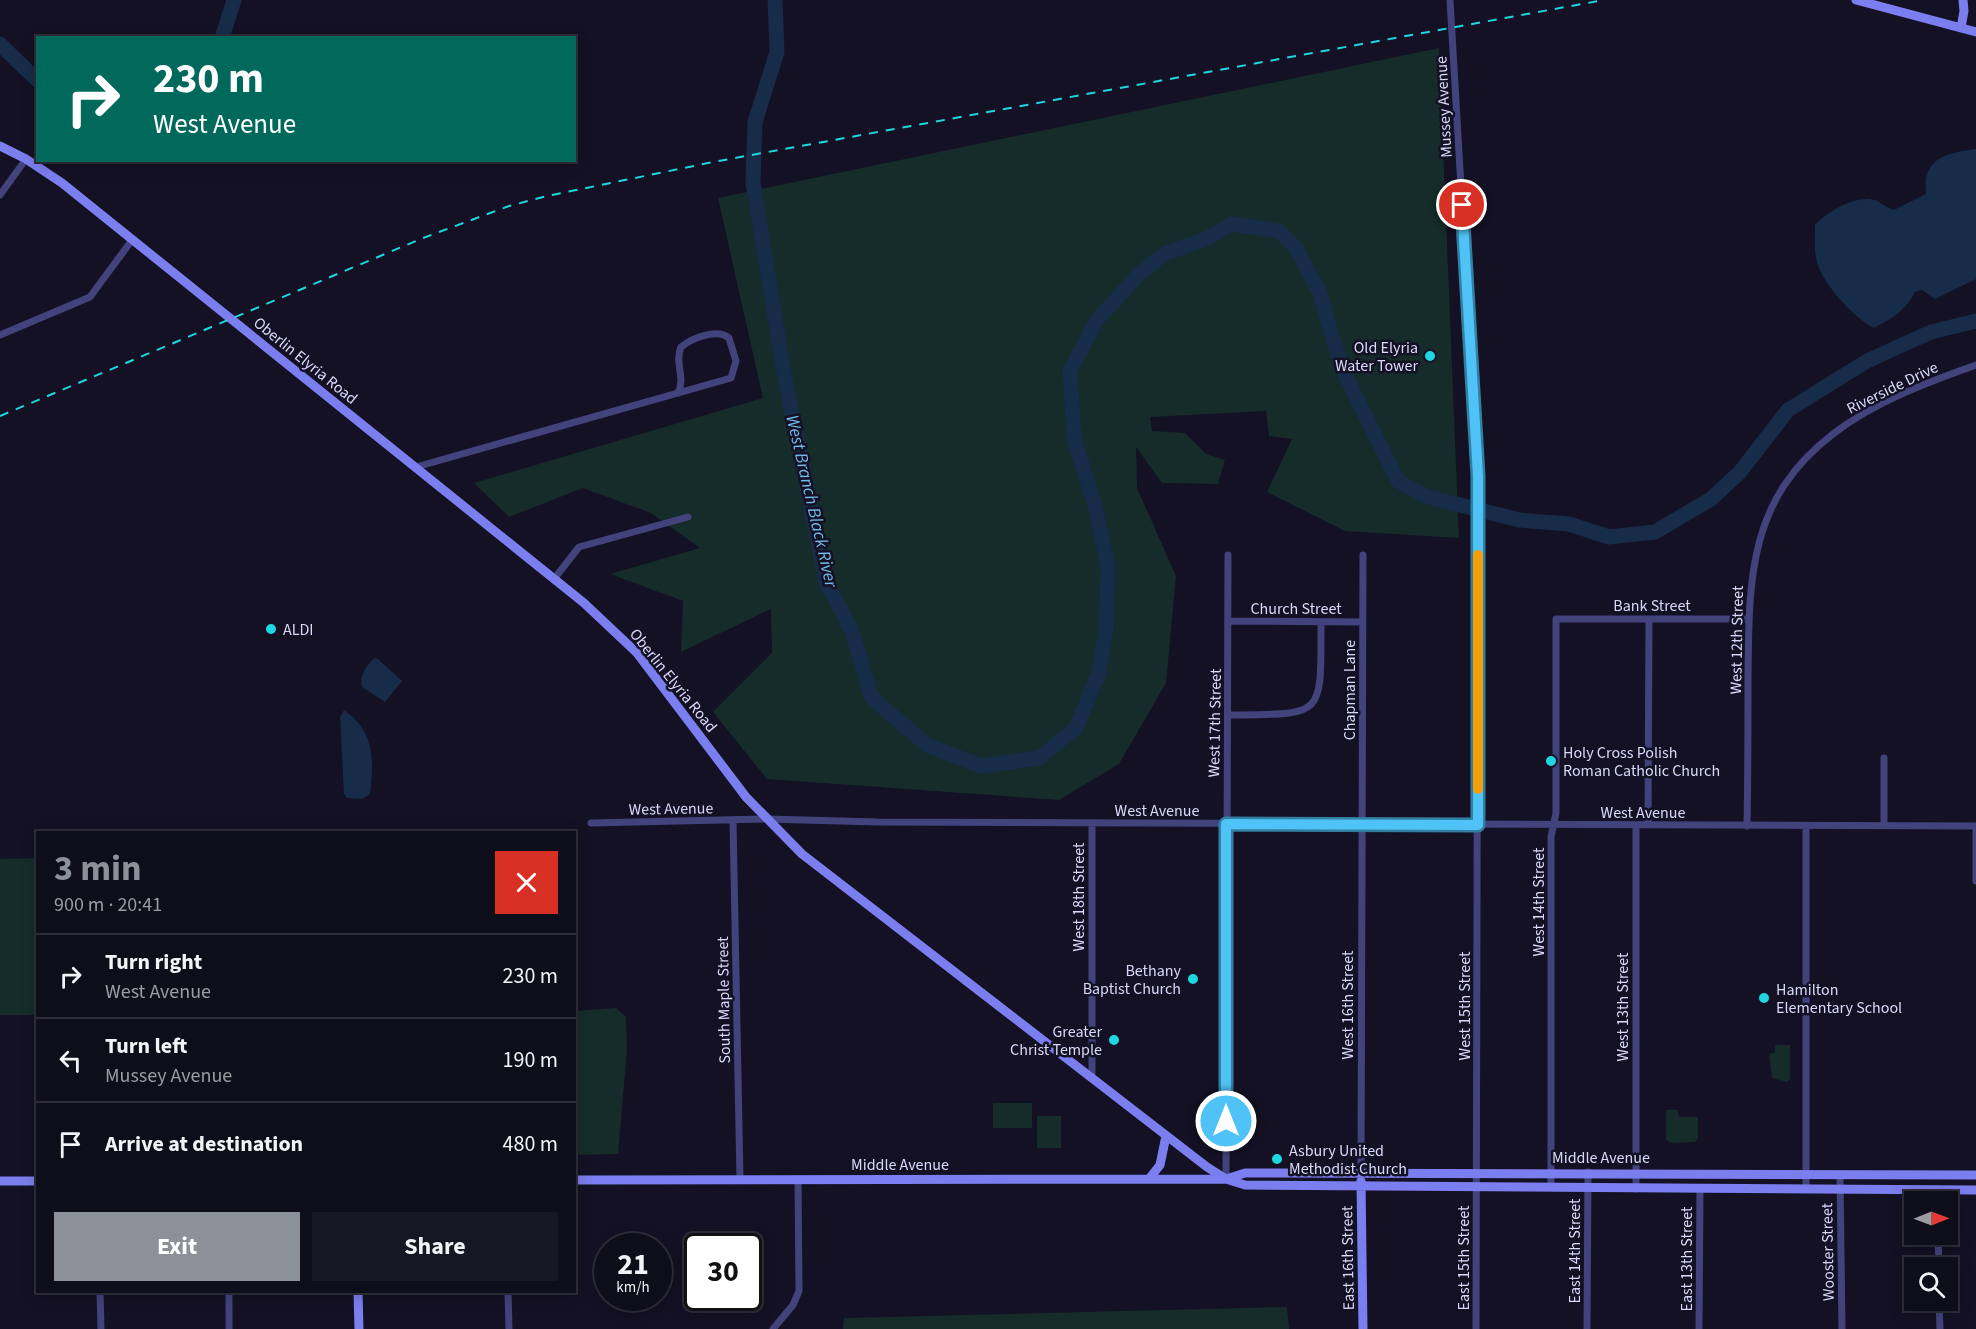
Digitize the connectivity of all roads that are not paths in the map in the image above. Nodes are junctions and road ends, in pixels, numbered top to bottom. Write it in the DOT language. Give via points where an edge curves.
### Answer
graph roads {
  1 [pos="1450,0"];
  2 [pos="1856,0"];
  3 [pos="1963,0"];
  4 [pos="1960,28"];
  5 [pos="1976,32"];
  6 [pos="0,146"];
  7 [pos="26,159"];
  8 [pos="0,195"];
  9 [pos="132,240"];
  10 [pos="0,335"];
  11 [pos="1976,365"];
  12 [pos="741,375"];
  13 [pos="731,378"];
  14 [pos="678,393"];
  15 [pos="416,467"];
  16 [pos="1799,467"];
  17 [pos="688,517"];
  18 [pos="1228,555"];
  19 [pos="1363,555"];
  20 [pos="554,579"];
  21 [pos="1557,619"];
  22 [pos="1649,619"];
  23 [pos="1748,619"];
  24 [pos="1229,621"];
  25 [pos="1321,622"];
  26 [pos="1362,622"];
  27 [pos="1228,715"];
  28 [pos="1884,758"];
  29 [pos="766,819"];
  30 [pos="734,821"];
  31 [pos="591,823"];
  32 [pos="1092,823"];
  33 [pos="1226,824"];
  34 [pos="1363,824"];
  35 [pos="1478,825"];
  36 [pos="1553,825"];
  37 [pos="1636,825"];
  38 [pos="1648,825"];
  39 [pos="1884,825"];
  40 [pos="1748,826"];
  41 [pos="1806,826"];
  42 [pos="1976,826"];
  43 [pos="1976,881"];
  44 [pos="1092,1078"];
  45 [pos="1166,1136"];
  46 [pos="1552,1172"];
  47 [pos="1588,1172"];
  48 [pos="1477,1173"];
  49 [pos="1636,1173"];
  50 [pos="1806,1174"];
  51 [pos="1840,1174"];
  52 [pos="1361,1175"];
  53 [pos="1976,1175"];
  54 [pos="740,1179"];
  55 [pos="798,1179"];
  56 [pos="1149,1179"];
  57 [pos="1226,1179"];
  58 [pos="576,1180"];
  59 [pos="0,1181"];
  60 [pos="36,1181"];
  61 [pos="1361,1186"];
  62 [pos="1551,1186"];
  63 [pos="1588,1186"];
  64 [pos="1477,1187"];
  65 [pos="1636,1188"];
  66 [pos="1806,1188"];
  67 [pos="1840,1188"];
  68 [pos="1700,1189"];
  69 [pos="1937,1189"];
  70 [pos="1976,1190"];
  71 [pos="100,1293"];
  72 [pos="228,1293"];
  73 [pos="358,1293"];
  74 [pos="508,1293"];
  75 [pos="1939,1311"];
  76 [pos="101,1329"];
  77 [pos="229,1329"];
  78 [pos="359,1329"];
  79 [pos="509,1329"];
  80 [pos="773,1329"];
  81 [pos="1364,1329"];
  82 [pos="1476,1329"];
  83 [pos="1587,1329"];
  84 [pos="1699,1329"];
  85 [pos="1842,1329"];
  86 [pos="1940,1329"];
  1 -- 35 [label="street, Mussey Avenue" via="1478,488"];
  2 -- 4 [label="main road"];
  3 -- 4 [label="main road"];
  4 -- 5 [label="main road"];
  6 -- 7 [label="main road, Oberlin Elyria Road"];
  7 -- 8 [label="street"];
  7 -- 9 [label="main road, Oberlin Elyria Road"];
  9 -- 10 [label="street" via="90,297"];
  9 -- 15 [label="main road, Oberlin Elyria Road"];
  11 -- 16 [label="street, Riverside Drive" via="1866,413 1833,434"];
  12 -- 13 [label="street"];
  13 -- 14 [label="street"];
  13 -- 14 [label="street" via="736,361 729,338 719,334 701,338 685,344 679,352 682,386"];
  14 -- 15 [label="street"];
  15 -- 20 [label="main road, Oberlin Elyria Road"];
  16 -- 23 [label="street, West 12th Street" via="1776,500 1760,536 1751,573"];
  17 -- 20 [label="street" via="579,547"];
  18 -- 24 [label="street, West 17th Street"];
  19 -- 26 [label="street, Chapman Lane"];
  20 -- 29 [label="main road, Oberlin Elyria Road" via="637,652"];
  21 -- 22 [label="street, Bank Street"];
  21 -- 36 [label="street, West 14th Street"];
  22 -- 23 [label="street, Bank Street"];
  22 -- 38 [label="street"];
  23 -- 40 [label="street, West 12th Street"];
  24 -- 25 [label="street, Church Street"];
  24 -- 27 [label="street, West 17th Street"];
  25 -- 26 [label="street, Church Street"];
  25 -- 27 [label="street" via="1321,685 1312,705 1292,714"];
  26 -- 34 [label="street, Chapman Lane"];
  27 -- 33 [label="street, West 17th Street"];
  28 -- 39 [label="street"];
  29 -- 30 [label="street, West Avenue"];
  29 -- 32 [label="street, West Avenue"];
  29 -- 44 [label="main road, Oberlin Elyria Road" via="802,854"];
  30 -- 31 [label="street, West Avenue"];
  30 -- 54 [label="street, South Maple Street"];
  32 -- 33 [label="street, West Avenue"];
  32 -- 44 [label="street, West 18th Street"];
  33 -- 34 [label="street, West Avenue"];
  33 -- 57 [label="street, West 17th Street"];
  34 -- 35 [label="street, West Avenue"];
  34 -- 52 [label="street, West 16th Street"];
  35 -- 36 [label="street, West Avenue"];
  35 -- 48 [label="street, West 15th Street"];
  36 -- 37 [label="street, West Avenue"];
  36 -- 46 [label="street, West 14th Street"];
  37 -- 38 [label="street, West Avenue"];
  37 -- 49 [label="street, West 13th Street"];
  38 -- 40 [label="street, West Avenue"];
  39 -- 41 [label="street, West Avenue"];
  39 -- 42 [label="street, West Avenue"];
  40 -- 41 [label="street, West Avenue"];
  41 -- 50 [label="street"];
  42 -- 43 [label="street"];
  44 -- 45 [label="main road, Oberlin Elyria Road"];
  45 -- 56 [label="main road" via="1160,1165"];
  45 -- 57 [label="main road, Oberlin Elyria Road"];
  46 -- 47 [label="main road, Middle Avenue"];
  46 -- 48 [label="main road, Middle Avenue"];
  46 -- 62 [label="street, West 14th Street"];
  47 -- 49 [label="main road, Middle Avenue"];
  47 -- 63 [label="street, East 14th Street"];
  48 -- 52 [label="main road, Middle Avenue"];
  48 -- 64 [label="street, West 15th Street"];
  49 -- 50 [label="main road, Middle Avenue"];
  49 -- 65 [label="street, West 13th Street"];
  50 -- 51 [label="main road, Middle Avenue"];
  50 -- 66 [label="street"];
  51 -- 53 [label="main road, Middle Avenue"];
  51 -- 67 [label="street, Wooster Street"];
  52 -- 57 [label="main road, Middle Avenue" via="1245,1173"];
  52 -- 61 [label="main road, West 16th Street"];
  54 -- 55 [label="main road, Middle Avenue"];
  54 -- 58 [label="main road, Middle Avenue"];
  55 -- 56 [label="main road, Middle Avenue"];
  55 -- 80 [label="street" via="799,1291"];
  56 -- 57 [label="main road, Middle Avenue"];
  57 -- 61 [label="main road, Middle Avenue" via="1245,1185"];
  59 -- 60 [label="main road"];
  61 -- 64 [label="main road, Middle Avenue"];
  61 -- 81 [label="main road, East 16th Street"];
  62 -- 63 [label="main road, Middle Avenue"];
  62 -- 64 [label="main road, Middle Avenue"];
  63 -- 65 [label="main road, Middle Avenue"];
  63 -- 83 [label="street, East 14th Street"];
  64 -- 82 [label="street, East 15th Street"];
  65 -- 68 [label="main road, Middle Avenue"];
  66 -- 67 [label="main road, Middle Avenue"];
  66 -- 68 [label="main road, Middle Avenue"];
  67 -- 69 [label="main road, Middle Avenue"];
  67 -- 85 [label="street, Wooster Street"];
  68 -- 84 [label="street, East 13th Street"];
  69 -- 70 [label="main road, Middle Avenue"];
  71 -- 76 [label="street"];
  72 -- 77 [label="street"];
  73 -- 78 [label="main road"];
  74 -- 79 [label="street"];
  75 -- 86 [label="street"];
}
